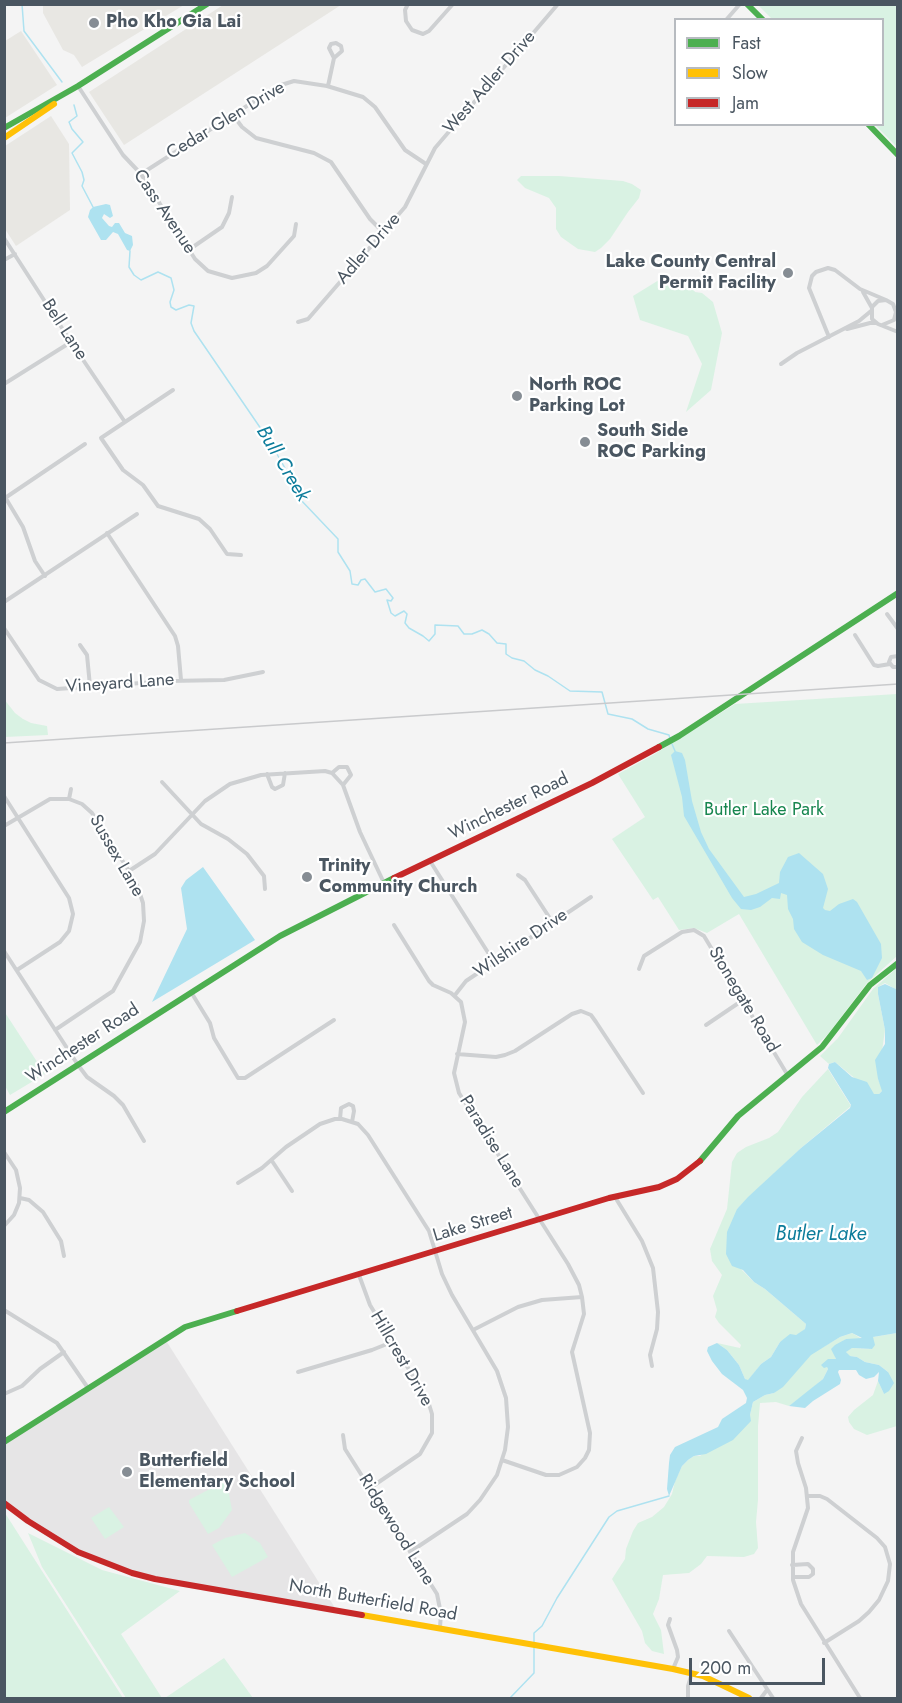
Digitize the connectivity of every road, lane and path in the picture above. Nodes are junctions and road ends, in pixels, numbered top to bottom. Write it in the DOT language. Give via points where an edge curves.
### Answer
graph roads {
  1 [pos="207,4"];
  2 [pos="408,4"];
  3 [pos="453,4"];
  4 [pos="558,4"];
  5 [pos="740,4"];
  6 [pos="747,4"];
  7 [pos="728,18"];
  8 [pos="761,18"];
  9 [pos="334,58"];
  10 [pos="78,86"];
  11 [pos="328,86"];
  12 [pos="233,115"];
  13 [pos="870,126"];
  14 [pos="4,128"];
  15 [pos="4,138"];
  16 [pos="897,155"];
  17 [pos="426,164"];
  18 [pos="141,174"];
  19 [pos="232,197"];
  20 [pos="296,224"];
  21 [pos="383,232"];
  22 [pos="4,238"];
  23 [pos="190,249"];
  24 [pos="15,254"];
  25 [pos="4,261"];
  26 [pos="860,289"];
  27 [pos="886,300"];
  28 [pos="871,309"];
  29 [pos="897,315"];
  30 [pos="298,322"];
  31 [pos="876,323"];
  32 [pos="882,325"];
  33 [pos="837,332"];
  34 [pos="897,332"];
  35 [pos="829,337"];
  36 [pos="70,342"];
  37 [pos="781,364"];
  38 [pos="4,384"];
  39 [pos="173,390"];
  40 [pos="125,422"];
  41 [pos="85,444"];
  42 [pos="5,497"];
  43 [pos="137,514"];
  44 [pos="107,533"];
  45 [pos="242,555"];
  46 [pos="45,576"];
  47 [pos="897,593"];
  48 [pos="4,602"];
  49 [pos="887,614"];
  50 [pos="4,628"];
  51 [pos="897,629"];
  52 [pos="855,635"];
  53 [pos="80,645"];
  54 [pos="897,655"];
  55 [pos="890,664"];
  56 [pos="897,668"];
  57 [pos="263,672"];
  58 [pos="181,680"];
  59 [pos="90,686"];
  60 [pos="285,773"];
  61 [pos="332,773"];
  62 [pos="267,774"];
  63 [pos="162,782"];
  64 [pos="343,785"];
  65 [pos="71,789"];
  66 [pos="4,796"];
  67 [pos="69,799"];
  68 [pos="193,814"];
  69 [pos="18,817"];
  70 [pos="4,826"];
  71 [pos="430,861"];
  72 [pos="129,871"];
  73 [pos="518,875"];
  74 [pos="384,883"];
  75 [pos="265,889"];
  76 [pos="591,897"];
  77 [pos="553,923"];
  78 [pos="394,925"];
  79 [pos="4,951"];
  80 [pos="494,962"];
  81 [pos="897,963"];
  82 [pos="639,969"];
  83 [pos="16,970"];
  84 [pos="191,992"];
  85 [pos="455,995"];
  86 [pos="743,1000"];
  87 [pos="334,1020"];
  88 [pos="706,1025"];
  89 [pos="55,1030"];
  90 [pos="457,1054"];
  91 [pos="78,1065"];
  92 [pos="787,1074"];
  93 [pos="643,1093"];
  94 [pos="4,1112"];
  95 [pos="340,1119"];
  96 [pos="352,1122"];
  97 [pos="144,1142"];
  98 [pos="4,1152"];
  99 [pos="272,1161"];
  100 [pos="237,1183"];
  101 [pos="292,1191"];
  102 [pos="615,1197"];
  103 [pos="20,1198"];
  104 [pos="539,1220"];
  105 [pos="4,1226"];
  106 [pos="435,1252"];
  107 [pos="64,1256"];
  108 [pos="359,1275"];
  109 [pos="582,1296"];
  110 [pos="4,1310"];
  111 [pos="473,1330"];
  112 [pos="392,1342"];
  113 [pos="64,1352"];
  114 [pos="652,1366"];
  115 [pos="298,1372"];
  116 [pos="88,1388"];
  117 [pos="4,1394"];
  118 [pos="343,1435"];
  119 [pos="802,1438"];
  120 [pos="4,1442"];
  121 [pos="502,1460"];
  122 [pos="370,1488"];
  123 [pos="808,1496"];
  124 [pos="4,1503"];
  125 [pos="410,1552"];
  126 [pos="792,1565"];
  127 [pos="793,1577"];
  128 [pos="670,1620"];
  129 [pos="440,1627"];
  130 [pos="729,1631"];
  131 [pos="824,1643"];
  132 [pos="673,1669"];
  133 [pos="693,1673"];
  134 [pos="767,1690"];
  135 [pos="688,1698"];
  136 [pos="749,1698"];
  137 [pos="761,1698"];
  138 [pos="773,1698"];
  139 [pos="860,1698"];
  1 -- 10 [label="main road"];
  2 -- 3 [label="street" via="406,21 412,30 423,34"];
  4 -- 17 [label="street, West Adler Drive" via="435,148"];
  5 -- 7 [label="street"];
  6 -- 8 [label="main road"];
  9 -- 11 [label="street"];
  10 -- 14 [label="main road"];
  10 -- 15 [label="main road"];
  10 -- 18 [label="street, Cass Avenue" via="123,155"];
  11 -- 12 [label="street, Cedar Glen Drive" via="300,81 284,83"];
  11 -- 17 [label="street, Cedar Glen Drive" via="367,100 401,146"];
  12 -- 18 [label="street, Cedar Glen Drive"];
  12 -- 21 [label="street" via="256,138 314,153 331,162"];
  13 -- 16 [label="main road"];
  17 -- 21 [label="street, Adler Drive" via="405,207"];
  18 -- 23 [label="street, Cass Avenue"];
  19 -- 23 [label="street" via="222,227"];
  20 -- 23 [label="street, Cass Avenue" via="294,236 267,266 244,277 211,272 195,259"];
  21 -- 30 [label="street, Adler Drive" via="308,319"];
  22 -- 24 [label="street, Bell Lane"];
  24 -- 25 [label="street"];
  24 -- 36 [label="street, Bell Lane"];
  26 -- 27 [label="street"];
  26 -- 28 [label="street"];
  26 -- 35 [label="street" via="835,270 822,269 812,276 809,288"];
  27 -- 28 [label="street" via="878,301"];
  27 -- 29 [label="street" via="893,304"];
  28 -- 31 [label="street"];
  28 -- 33 [label="street" via="859,321"];
  29 -- 32 [label="street"];
  31 -- 32 [label="street"];
  31 -- 33 [label="street"];
  32 -- 34 [label="street"];
  33 -- 35 [label="street"];
  35 -- 37 [label="street"];
  36 -- 38 [label="street"];
  36 -- 40 [label="street, Bell Lane"];
  39 -- 40 [label="street"];
  40 -- 45 [label="street" via="101,438 118,464 143,485 158,506 199,519 227,554"];
  41 -- 42 [label="street"];
  42 -- 46 [label="street"];
  43 -- 44 [label="street"];
  44 -- 46 [label="street"];
  44 -- 58 [label="street" via="175,636"];
  46 -- 48 [label="street"];
  47 -- 71 [label="main road, Winchester Road" via="660,747"];
  49 -- 51 [label="street"];
  50 -- 59 [label="street, Vineyard Lane" via="45,684 57,689"];
  52 -- 55 [label="street" via="874,665"];
  53 -- 59 [label="street" via="87,655"];
  54 -- 55 [label="street" via="890,658"];
  55 -- 56 [label="street"];
  57 -- 58 [label="street, Vineyard Lane" via="224,680"];
  58 -- 59 [label="street, Vineyard Lane"];
  60 -- 61 [label="street"];
  60 -- 62 [label="street"];
  60 -- 62 [label="street" via="283,785 275,789"];
  61 -- 64 [label="street"];
  61 -- 64 [label="street" via="347,767 351,776"];
  62 -- 68 [label="street" via="230,784"];
  63 -- 68 [label="street"];
  64 -- 74 [label="street"];
  65 -- 67 [label="street"];
  66 -- 69 [label="street"];
  67 -- 69 [label="street" via="45,801"];
  67 -- 72 [label="street, Sussex Lane" via="92,813"];
  68 -- 72 [label="street" via="162,848"];
  68 -- 75 [label="street" via="207,829 247,854 264,876"];
  69 -- 70 [label="street"];
  69 -- 83 [label="street" via="69,898 73,914 69,931 60,942"];
  71 -- 74 [label="main road, Winchester Road"];
  71 -- 80 [label="street"];
  72 -- 89 [label="street, Sussex Lane" via="144,910 140,942 113,991"];
  73 -- 77 [label="street"];
  74 -- 84 [label="main road, Winchester Road" via="280,936"];
  76 -- 77 [label="street, Wilshire Drive"];
  77 -- 80 [label="street, Wilshire Drive"];
  78 -- 85 [label="street" via="429,981"];
  79 -- 83 [label="street"];
  80 -- 85 [label="street, Wilshire Drive" via="466,981"];
  81 -- 92 [label="main road, Lake Street" via="870,985 822,1047"];
  82 -- 86 [label="street, Stonegate Road" via="644,956 682,932 694,930 707,940"];
  83 -- 89 [label="street"];
  84 -- 87 [label="street" via="238,1078 244,1078"];
  84 -- 91 [label="main road, Winchester Road"];
  85 -- 90 [label="street, Paradise Lane" via="465,1014"];
  86 -- 88 [label="street"];
  86 -- 92 [label="street, Stonegate Road"];
  89 -- 91 [label="street"];
  90 -- 93 [label="street" via="505,1055 572,1014 587,1012"];
  90 -- 104 [label="street, Paradise Lane" via="454,1073 459,1093"];
  91 -- 94 [label="main road, Winchester Road"];
  91 -- 97 [label="street" via="123,1105"];
  92 -- 102 [label="main road, Lake Street" via="738,1116 702,1159 677,1179"];
  95 -- 96 [label="street"];
  95 -- 96 [label="street" via="341,1108 349,1104 354,1106"];
  95 -- 99 [label="street" via="320,1124"];
  96 -- 106 [label="street" via="368,1135 409,1199 429,1231"];
  98 -- 103 [label="street" via="18,1176"];
  99 -- 100 [label="street"];
  99 -- 101 [label="street"];
  102 -- 104 [label="main road, Lake Street"];
  102 -- 114 [label="street" via="642,1241 653,1268 658,1312 650,1354"];
  103 -- 105 [label="street" via="14,1215"];
  103 -- 107 [label="street" via="43,1212 61,1241"];
  104 -- 106 [label="main road, Lake Street"];
  104 -- 109 [label="street, Paradise Lane" via="574,1274"];
  106 -- 108 [label="main road, Lake Street"];
  106 -- 111 [label="street" via="452,1295"];
  108 -- 112 [label="street, Hillcrest Drive" via="370,1305"];
  108 -- 116 [label="main road, Lake Street" via="185,1327"];
  109 -- 111 [label="street" via="518,1307"];
  109 -- 121 [label="street, Paradise Lane" via="584,1314 572,1352 590,1433 589,1450 577,1467 559,1475"];
  110 -- 113 [label="street"];
  111 -- 121 [label="street" via="497,1371 506,1398 508,1427"];
  112 -- 115 [label="street"];
  112 -- 122 [label="street, Hillcrest Drive" via="428,1401 433,1427 420,1454"];
  113 -- 116 [label="street"];
  113 -- 117 [label="street" via="22,1386"];
  116 -- 120 [label="main road, Lake Street"];
  118 -- 122 [label="street, Ridgewood Lane" via="345,1449"];
  119 -- 123 [label="street" via="796,1451"];
  121 -- 125 [label="street" via="488,1490 472,1510"];
  122 -- 125 [label="street, Ridgewood Lane"];
  123 -- 126 [label="street"];
  123 -- 131 [label="street" via="827,1499 877,1538 890,1563 888,1581 879,1600 859,1621"];
  124 -- 129 [label="main road, North Butterfield Road" via="78,1552 132,1573"];
  125 -- 129 [label="street, Ridgewood Lane" via="437,1594"];
  126 -- 127 [label="street"];
  126 -- 127 [label="street" via="808,1564 813,1569 809,1577"];
  127 -- 131 [label="street" via="801,1604"];
  128 -- 132 [label="street" via="668,1625 678,1657"];
  129 -- 132 [label="main road, North Butterfield Road"];
  130 -- 134 [label="street"];
  131 -- 139 [label="street"];
  132 -- 133 [label="main road, North Butterfield Road"];
  133 -- 135 [label="street"];
  133 -- 136 [label="main road, North Butterfield Road"];
  134 -- 137 [label="street"];
  134 -- 138 [label="street"];
}
